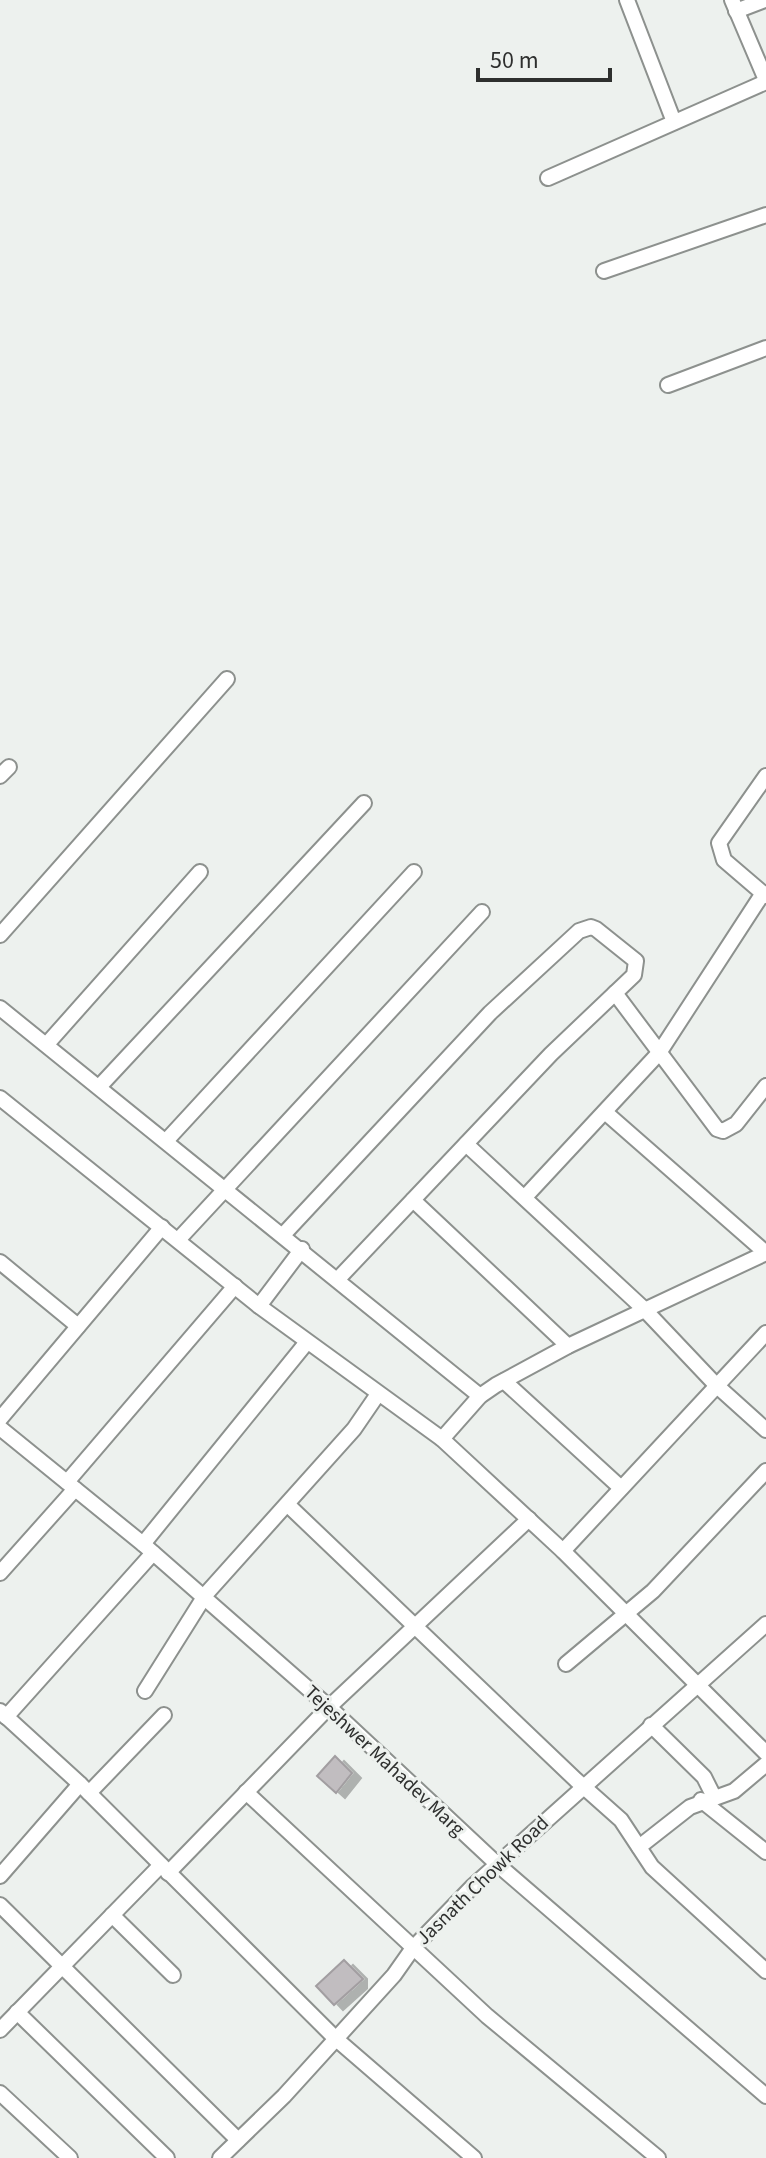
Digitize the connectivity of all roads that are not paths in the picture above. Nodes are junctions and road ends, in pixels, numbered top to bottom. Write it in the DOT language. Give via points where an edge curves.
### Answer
graph roads {
  1 [pos="627,0"];
  2 [pos="765,0"];
  3 [pos="734,6"];
  4 [pos="766,81"];
  5 [pos="674,122"];
  6 [pos="548,178"];
  7 [pos="766,215"];
  8 [pos="604,271"];
  9 [pos="766,348"];
  10 [pos="668,385"];
  11 [pos="227,679"];
  12 [pos="766,776"];
  13 [pos="364,803"];
  14 [pos="200,872"];
  15 [pos="414,872"];
  16 [pos="764,894"];
  17 [pos="482,912"];
  18 [pos="0,935"];
  19 [pos="615,993"];
  20 [pos="0,1008"];
  21 [pos="47,1044"];
  22 [pos="659,1053"];
  23 [pos="766,1086"];
  24 [pos="99,1087"];
  25 [pos="0,1098"];
  26 [pos="605,1112"];
  27 [pos="166,1141"];
  28 [pos="466,1144"];
  29 [pos="224,1187"];
  30 [pos="525,1197"];
  31 [pos="413,1200"];
  32 [pos="162,1227"];
  33 [pos="283,1235"];
  34 [pos="178,1240"];
  35 [pos="302,1249"];
  36 [pos="0,1262"];
  37 [pos="338,1279"];
  38 [pos="235,1286"];
  39 [pos="259,1306"];
  40 [pos="644,1309"];
  41 [pos="78,1326"];
  42 [pos="766,1333"];
  43 [pos="307,1342"];
  44 [pos="568,1346"];
  45 [pos="504,1381"];
  46 [pos="716,1385"];
  47 [pos="378,1394"];
  48 [pos="480,1396"];
  49 [pos="0,1419"];
  50 [pos="0,1428"];
  51 [pos="766,1430"];
  52 [pos="442,1439"];
  53 [pos="766,1471"];
  54 [pos="71,1486"];
  55 [pos="621,1488"];
  56 [pos="288,1505"];
  57 [pos="529,1519"];
  58 [pos="148,1548"];
  59 [pos="563,1551"];
  60 [pos="0,1573"];
  61 [pos="204,1597"];
  62 [pos="626,1613"];
  63 [pos="766,1624"];
  64 [pos="415,1625"];
  65 [pos="566,1664"];
  66 [pos="698,1683"];
  67 [pos="145,1691"];
  68 [pos="329,1707"];
  69 [pos="3,1714"];
  70 [pos="164,1715"];
  71 [pos="651,1725"];
  72 [pos="766,1753"];
  73 [pos="766,1764"];
  74 [pos="582,1785"];
  75 [pos="84,1789"];
  76 [pos="246,1792"];
  77 [pos="707,1799"];
  78 [pos="639,1847"];
  79 [pos="766,1852"];
  80 [pos="497,1864"];
  81 [pos="164,1869"];
  82 [pos="0,1876"];
  83 [pos="0,1905"];
  84 [pos="112,1915"];
  85 [pos="413,1948"];
  86 [pos="62,1967"];
  87 [pos="766,1971"];
  88 [pos="173,1975"];
  89 [pos="17,2012"];
  90 [pos="0,2030"];
  91 [pos="335,2038"];
  92 [pos="0,2093"];
  93 [pos="766,2096"];
  94 [pos="238,2140"];
  95 [pos="70,2158"];
  96 [pos="167,2158"];
  97 [pos="220,2158"];
  98 [pos="474,2158"];
  99 [pos="658,2158"];
  1 -- 5 [label="street"];
  2 -- 3 [label="street"];
  3 -- 4 [label="street"];
  4 -- 5 [label="street"];
  5 -- 6 [label="street"];
  7 -- 8 [label="street"];
  9 -- 10 [label="street"];
  11 -- 18 [label="street"];
  12 -- 16 [label="street" via="719,843 724,860"];
  13 -- 24 [label="street"];
  14 -- 21 [label="street"];
  15 -- 27 [label="street"];
  16 -- 22 [label="street"];
  17 -- 29 [label="street"];
  19 -- 22 [label="street"];
  19 -- 28 [label="street"];
  19 -- 33 [label="street" via="636,971 636,961 596,929 584,928 490,1013"];
  20 -- 21 [label="street"];
  21 -- 24 [label="street"];
  22 -- 23 [label="street" via="723,1131 736,1124"];
  22 -- 26 [label="street"];
  24 -- 27 [label="street"];
  25 -- 32 [label="street"];
  26 -- 30 [label="street"];
  26 -- 40 [label="street" via="766,1253"];
  27 -- 29 [label="street"];
  28 -- 30 [label="street"];
  28 -- 31 [label="street"];
  29 -- 33 [label="street"];
  29 -- 34 [label="street"];
  30 -- 40 [label="street"];
  31 -- 37 [label="street"];
  31 -- 44 [label="street"];
  32 -- 34 [label="street"];
  32 -- 41 [label="street"];
  33 -- 35 [label="street"];
  34 -- 38 [label="street"];
  35 -- 37 [label="street"];
  35 -- 39 [label="street"];
  36 -- 41 [label="street"];
  37 -- 48 [label="street"];
  38 -- 39 [label="street"];
  38 -- 54 [label="street"];
  39 -- 43 [label="street"];
  40 -- 44 [label="street"];
  40 -- 46 [label="street"];
  41 -- 49 [label="street"];
  42 -- 46 [label="street"];
  43 -- 47 [label="street"];
  43 -- 58 [label="street"];
  44 -- 45 [label="street"];
  45 -- 48 [label="street"];
  45 -- 55 [label="street"];
  46 -- 51 [label="street"];
  46 -- 55 [label="street"];
  47 -- 52 [label="street"];
  47 -- 56 [label="street"];
  48 -- 52 [label="street"];
  50 -- 54 [label="street, Tejeshwer Mahadev Marg"];
  52 -- 57 [label="street"];
  53 -- 62 [label="street"];
  54 -- 58 [label="street, Tejeshwer Mahadev Marg"];
  54 -- 60 [label="street"];
  55 -- 59 [label="street"];
  56 -- 61 [label="street"];
  56 -- 64 [label="street"];
  57 -- 59 [label="street"];
  57 -- 64 [label="street"];
  58 -- 61 [label="street, Tejeshwer Mahadev Marg"];
  58 -- 69 [label="street"];
  59 -- 62 [label="street"];
  61 -- 67 [label="street"];
  61 -- 68 [label="street, Tejeshwer Mahadev Marg"];
  62 -- 65 [label="street"];
  62 -- 66 [label="street"];
  63 -- 66 [label="street, Jasnath Chowk Road"];
  64 -- 68 [label="street"];
  64 -- 74 [label="street"];
  66 -- 71 [label="street, Jasnath Chowk Road"];
  66 -- 72 [label="street"];
  68 -- 76 [label="street"];
  68 -- 80 [label="street, Tejeshwer Mahadev Marg"];
  69 -- 75 [label="street"];
  70 -- 75 [label="street"];
  71 -- 74 [label="street, Jasnath Chowk Road"];
  71 -- 77 [label="street" via="704,1777"];
  73 -- 77 [label="street" via="734,1791"];
  74 -- 78 [label="street" via="606,1803"];
  74 -- 80 [label="street, Jasnath Chowk Road"];
  75 -- 81 [label="street"];
  75 -- 82 [label="street"];
  76 -- 81 [label="street"];
  76 -- 85 [label="street"];
  77 -- 78 [label="street"];
  77 -- 79 [label="street"];
  78 -- 87 [label="street" via="652,1867"];
  80 -- 85 [label="street, Jasnath Chowk Road"];
  80 -- 93 [label="street, Tejeshwer Mahadev Marg"];
  81 -- 84 [label="street"];
  81 -- 91 [label="street"];
  83 -- 86 [label="street"];
  84 -- 86 [label="street"];
  84 -- 88 [label="street"];
  85 -- 91 [label="street, Jasnath Chowk Road"];
  85 -- 99 [label="street"];
  86 -- 89 [label="street"];
  86 -- 94 [label="street"];
  89 -- 90 [label="street"];
  89 -- 96 [label="street"];
  91 -- 94 [label="street, Jasnath Chowk Road"];
  91 -- 98 [label="street"];
  92 -- 95 [label="street"];
  94 -- 97 [label="street, Jasnath Chowk Road"];
}
